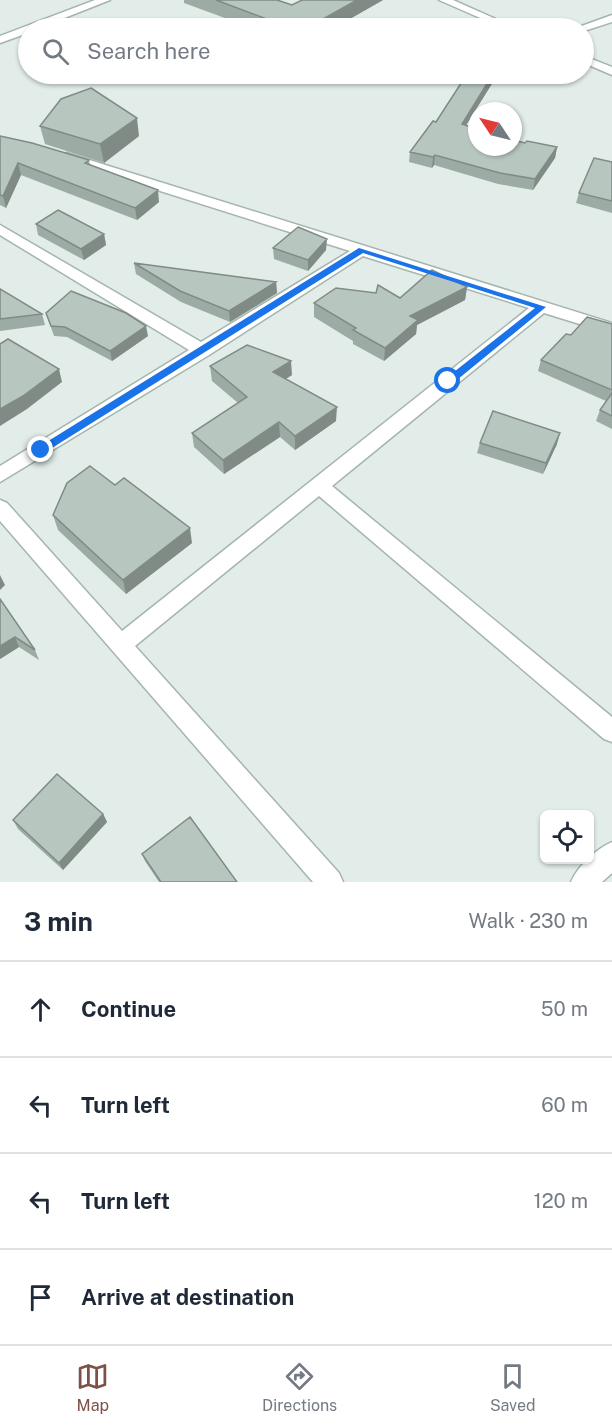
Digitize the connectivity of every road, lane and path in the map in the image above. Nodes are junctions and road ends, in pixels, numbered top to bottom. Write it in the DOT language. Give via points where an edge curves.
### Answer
graph roads {
  1 [pos="105,0"];
  2 [pos="444,0"];
  3 [pos="58,18"];
  4 [pos="487,18"];
  5 [pos="612,18"];
  6 [pos="594,24"];
  7 [pos="18,33"];
  8 [pos="0,40"];
  9 [pos="594,63"];
  10 [pos="612,71"];
  11 [pos="53,152"];
  12 [pos="0,229"];
  13 [pos="362,250"];
  14 [pos="541,307"];
  15 [pos="612,329"];
  16 [pos="203,351"];
  17 [pos="0,475"];
  18 [pos="318,485"];
  19 [pos="0,508"];
  20 [pos="120,645"];
  21 [pos="612,731"];
  22 [pos="612,855"];
  23 [pos="330,882"];
  24 [pos="584,882"];
  1 -- 3 [label="street"];
  2 -- 4 [label="street"];
  5 -- 6 [label="street"];
  7 -- 8 [label="street"];
  9 -- 10 [label="street"];
  11 -- 13 [label="street"];
  12 -- 16 [label="street"];
  13 -- 14 [label="street"];
  13 -- 16 [label="street"];
  14 -- 15 [label="street"];
  14 -- 18 [label="street"];
  16 -- 17 [label="street"];
  18 -- 20 [label="street"];
  18 -- 21 [label="street"];
  19 -- 20 [label="street"];
  20 -- 23 [label="street"];
  22 -- 24 [label="street"];
}
